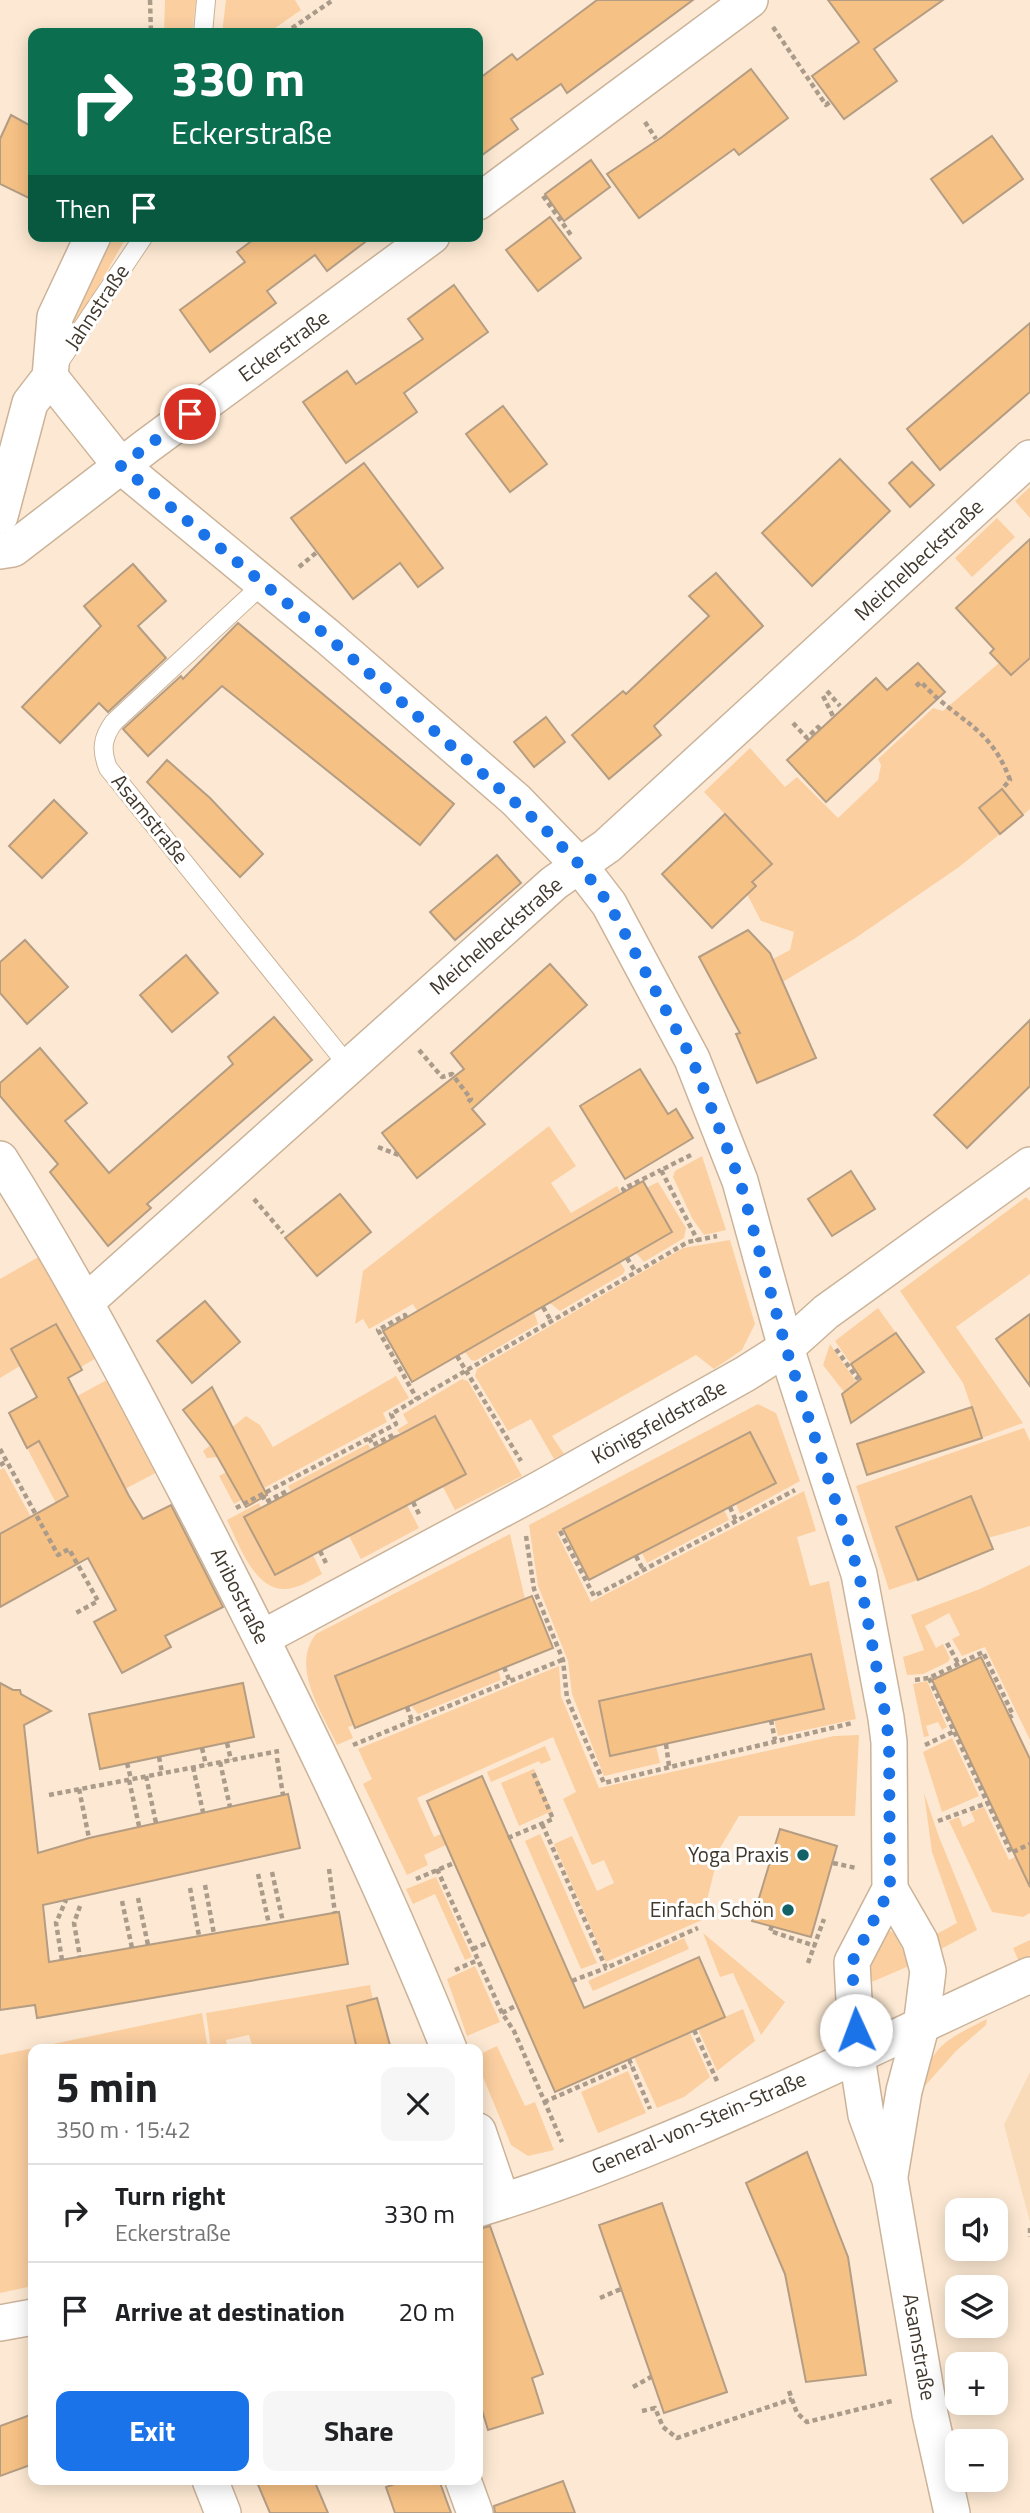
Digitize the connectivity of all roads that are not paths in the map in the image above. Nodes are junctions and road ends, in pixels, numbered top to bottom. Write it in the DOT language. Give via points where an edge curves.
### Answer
graph roads {
  1 [pos="206,0"];
  2 [pos="758,9"];
  3 [pos="203,28"];
  4 [pos="483,199"];
  5 [pos="90,242"];
  6 [pos="140,242"];
  7 [pos="424,242"];
  8 [pos="50,377"];
  9 [pos="1030,458"];
  10 [pos="121,466"];
  11 [pos="0,516"];
  12 [pos="0,551"];
  13 [pos="263,584"];
  14 [pos="579,864"];
  15 [pos="350,1068"];
  16 [pos="0,1159"];
  17 [pos="1028,1172"];
  18 [pos="86,1302"];
  19 [pos="786,1348"];
  20 [pos="262,1638"];
  21 [pos="890,1889"];
  22 [pos="1030,1975"];
  23 [pos="921,2027"];
  24 [pos="447,2044"];
  25 [pos="857,2057"];
  26 [pos="483,2162"];
  27 [pos="890,2180"];
  28 [pos="490,2205"];
  29 [pos="28,2318"];
  30 [pos="0,2323"];
  31 [pos="212,2485"];
  32 [pos="465,2485"];
  33 [pos="223,2513"];
  34 [pos="475,2513"];
  35 [pos="952,2513"];
  1 -- 3 [label="lane"];
  2 -- 4 [label="street"];
  5 -- 8 [label="street" via="55,317"];
  6 -- 8 [label="lane, Jahnstraße"];
  7 -- 10 [label="street, Eckerstraße"];
  8 -- 10 [label="street, Asamstraße"];
  8 -- 11 [label="street" via="30,403"];
  9 -- 14 [label="street, Meichelbeckstraße" via="607,846"];
  10 -- 12 [label="street, Eckerstraße" via="13,549"];
  10 -- 13 [label="street, Asamstraße"];
  13 -- 14 [label="street, Asamstraße" via="516,800"];
  13 -- 15 [label="lane, Asamstraße" via="114,722 101,751 108,768"];
  14 -- 15 [label="street, Meichelbeckstraße"];
  14 -- 19 [label="street, Asamstraße" via="609,904 692,1059 740,1181"];
  15 -- 18 [label="street, Meichelbeckstraße"];
  16 -- 18 [label="street, Aribostraße"];
  17 -- 19 [label="street, Königsfeldstraße" via="826,1312"];
  18 -- 20 [label="street, Aribostraße"];
  19 -- 20 [label="street, Königsfeldstraße" via="692,1405"];
  19 -- 21 [label="street, Asamstraße" via="859,1574 889,1742"];
  20 -- 24 [label="street, Aribostraße" via="406,1941"];
  21 -- 23 [label="street, Asamstraße" via="919,1941 929,1971"];
  21 -- 25 [label="street, Asamstraße" via="852,1962"];
  22 -- 23 [label="street, General-von-Stein-Straße"];
  23 -- 25 [label="street, General-von-Stein-Straße"];
  23 -- 27 [label="street, Asamstraße" via="904,2091"];
  25 -- 27 [label="street, Asamstraße" via="866,2115"];
  25 -- 28 [label="street, General-von-Stein-Straße" via="583,2173"];
  26 -- 28 [label="street"];
  27 -- 35 [label="street, Asamstraße" via="930,2414"];
  29 -- 30 [label="street"];
  31 -- 33 [label="street"];
  32 -- 34 [label="street"];
}
